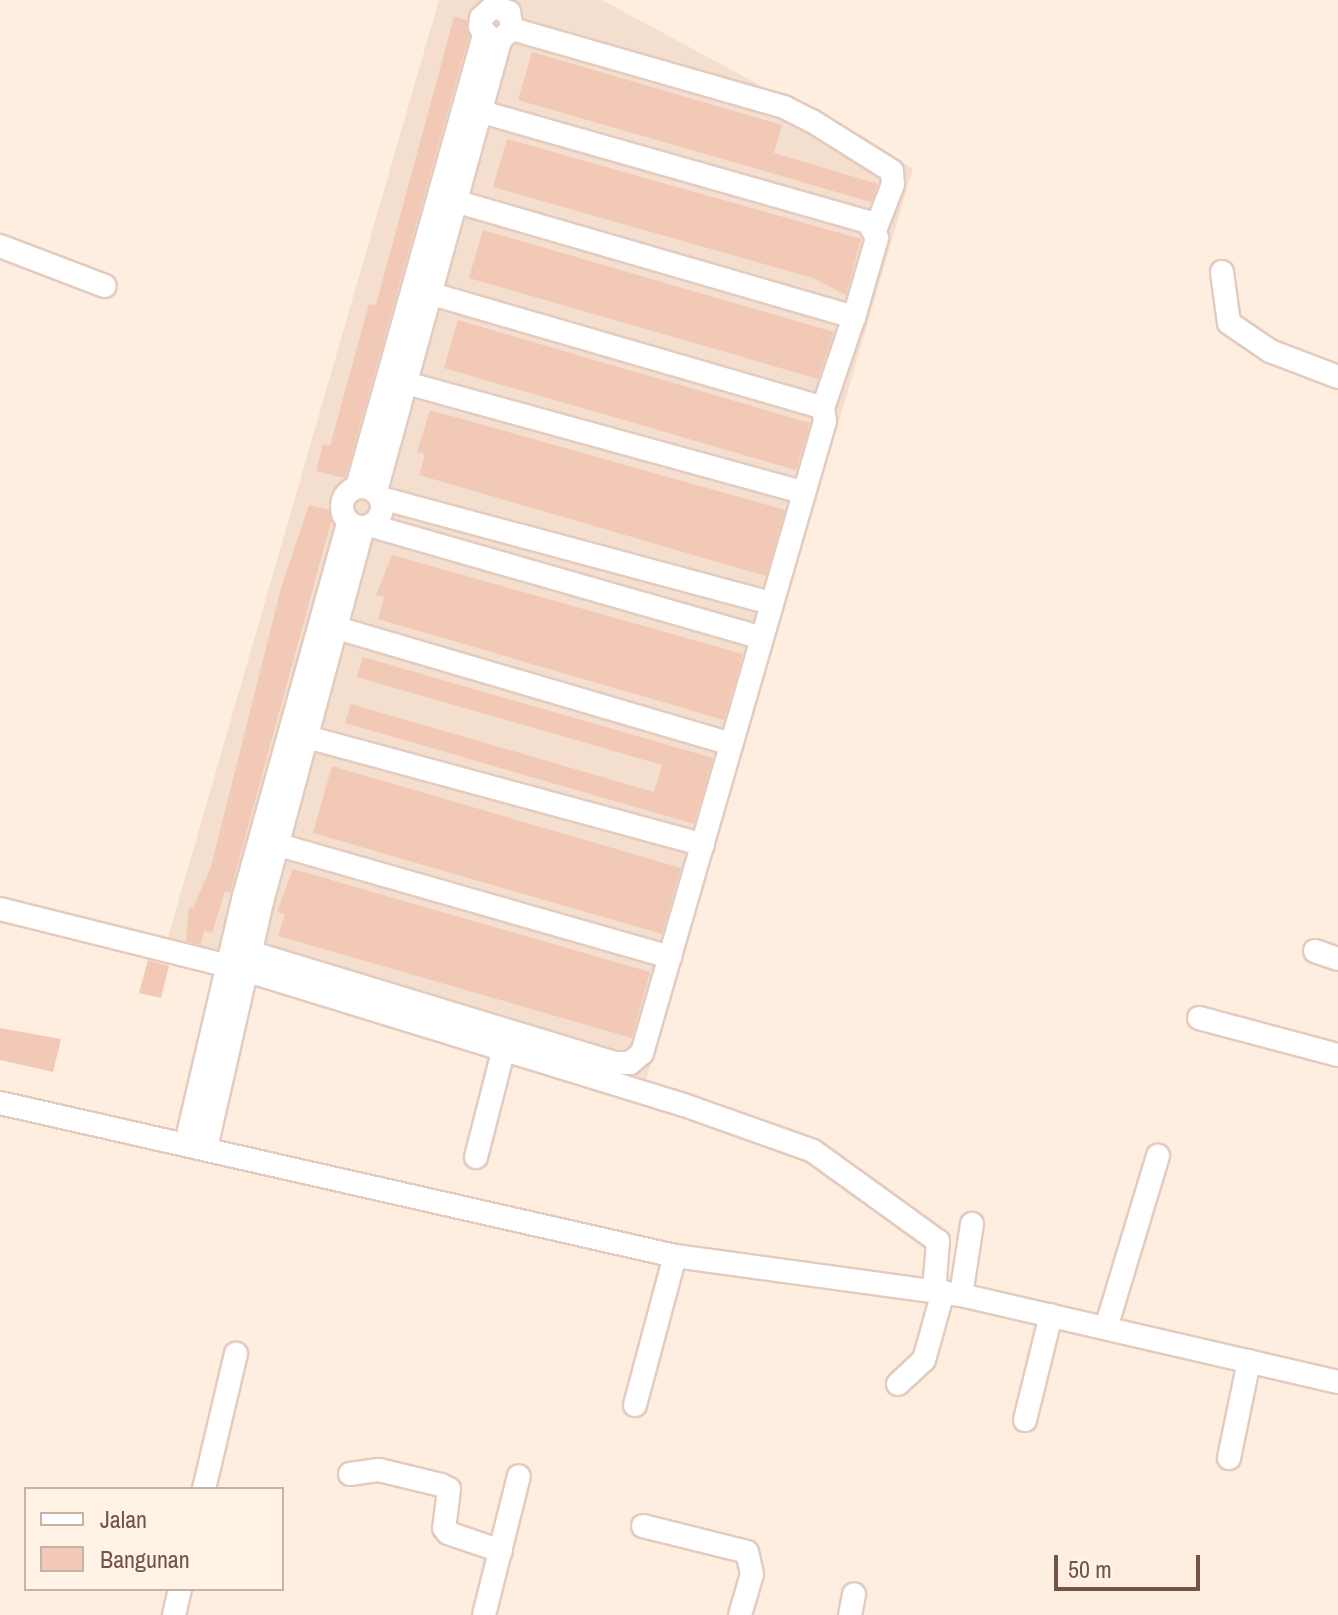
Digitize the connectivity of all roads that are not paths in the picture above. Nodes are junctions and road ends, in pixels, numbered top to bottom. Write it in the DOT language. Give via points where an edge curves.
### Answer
graph roads {
  1 [pos="503,4"];
  2 [pos="499,34"];
  3 [pos="482,112"];
  4 [pos="457,202"];
  5 [pos="876,228"];
  6 [pos="0,246"];
  7 [pos="1222,272"];
  8 [pos="105,286"];
  9 [pos="421,291"];
  10 [pos="854,317"];
  11 [pos="1338,377"];
  12 [pos="406,383"];
  13 [pos="823,408"];
  14 [pos="371,492"];
  15 [pos="804,493"];
  16 [pos="361,526"];
  17 [pos="570,549"];
  18 [pos="563,581"];
  19 [pos="770,603"];
  20 [pos="337,628"];
  21 [pos="760,637"];
  22 [pos="297,734"];
  23 [pos="731,744"];
  24 [pos="279,845"];
  25 [pos="703,845"];
  26 [pos="0,909"];
  27 [pos="1315,951"];
  28 [pos="670,957"];
  29 [pos="240,959"];
  30 [pos="1338,959"];
  31 [pos="1199,1018"];
  32 [pos="503,1052"];
  33 [pos="1338,1055"];
  34 [pos="0,1103"];
  35 [pos="196,1145"];
  36 [pos="1158,1156"];
  37 [pos="476,1157"];
  38 [pos="972,1224"];
  39 [pos="675,1256"];
  40 [pos="946,1293"];
  41 [pos="1051,1315"];
  42 [pos="1106,1328"];
  43 [pos="236,1354"];
  44 [pos="1249,1361"];
  45 [pos="1338,1382"];
  46 [pos="898,1384"];
  47 [pos="635,1405"];
  48 [pos="1025,1420"];
  49 [pos="1229,1458"];
  50 [pos="350,1474"];
  51 [pos="519,1476"];
  52 [pos="204,1487"];
  53 [pos="643,1526"];
  54 [pos="501,1551"];
  55 [pos="180,1591"];
  56 [pos="174,1615"];
  57 [pos="484,1615"];
  58 [pos="740,1615"];
  1 -- 2 [label="street" via="513,20"];
  2 -- 3 [label="street"];
  2 -- 5 [label="street" via="784,107 812,121 892,171 893,184"];
  2 -- 9 [label="street"];
  3 -- 4 [label="street"];
  3 -- 5 [label="street" via="847,215"];
  4 -- 9 [label="street"];
  4 -- 10 [label="street"];
  5 -- 10 [label="street"];
  6 -- 8 [label="street"];
  7 -- 11 [label="street" via="1236,328 1270,351"];
  9 -- 12 [label="street"];
  9 -- 13 [label="street"];
  9 -- 14 [label="street"];
  10 -- 13 [label="street"];
  12 -- 14 [label="street"];
  12 -- 15 [label="street"];
  13 -- 15 [label="street" via="827,413"];
  14 -- 16 [label="street" via="382,513"];
  14 -- 16 [label="street" via="349,490 340,506"];
  14 -- 17 [label="street"];
  15 -- 19 [label="street"];
  16 -- 18 [label="street"];
  16 -- 20 [label="street"];
  16 -- 22 [label="street"];
  17 -- 18 [label="street"];
  17 -- 19 [label="street"];
  18 -- 21 [label="street"];
  19 -- 21 [label="street"];
  20 -- 22 [label="street"];
  20 -- 23 [label="street"];
  21 -- 23 [label="street"];
  22 -- 24 [label="street"];
  22 -- 25 [label="street"];
  22 -- 29 [label="street"];
  23 -- 25 [label="street"];
  24 -- 28 [label="street"];
  24 -- 29 [label="street"];
  25 -- 28 [label="street"];
  26 -- 29 [label="street"];
  27 -- 30 [label="street"];
  28 -- 29 [label="street" via="642,1053 630,1063"];
  29 -- 32 [label="street"];
  29 -- 35 [label="street"];
  31 -- 33 [label="street"];
  32 -- 37 [label="street"];
  32 -- 40 [label="street" via="684,1105 813,1151 938,1241"];
  34 -- 35 [label="street"];
  35 -- 39 [label="street"];
  36 -- 42 [label="street"];
  38 -- 40 [label="street"];
  39 -- 40 [label="street"];
  39 -- 47 [label="street"];
  40 -- 41 [label="street"];
  40 -- 46 [label="street" via="924,1360"];
  41 -- 42 [label="street"];
  41 -- 48 [label="street"];
  42 -- 44 [label="street"];
  43 -- 52 [label="street"];
  44 -- 45 [label="street"];
  44 -- 49 [label="street"];
  50 -- 54 [label="street" via="379,1470 449,1489 444,1528 448,1533"];
  51 -- 54 [label="street"];
  53 -- 58 [label="street" via="747,1552 752,1574"];
  54 -- 57 [label="street"];
  55 -- 56 [label="street"];
}
